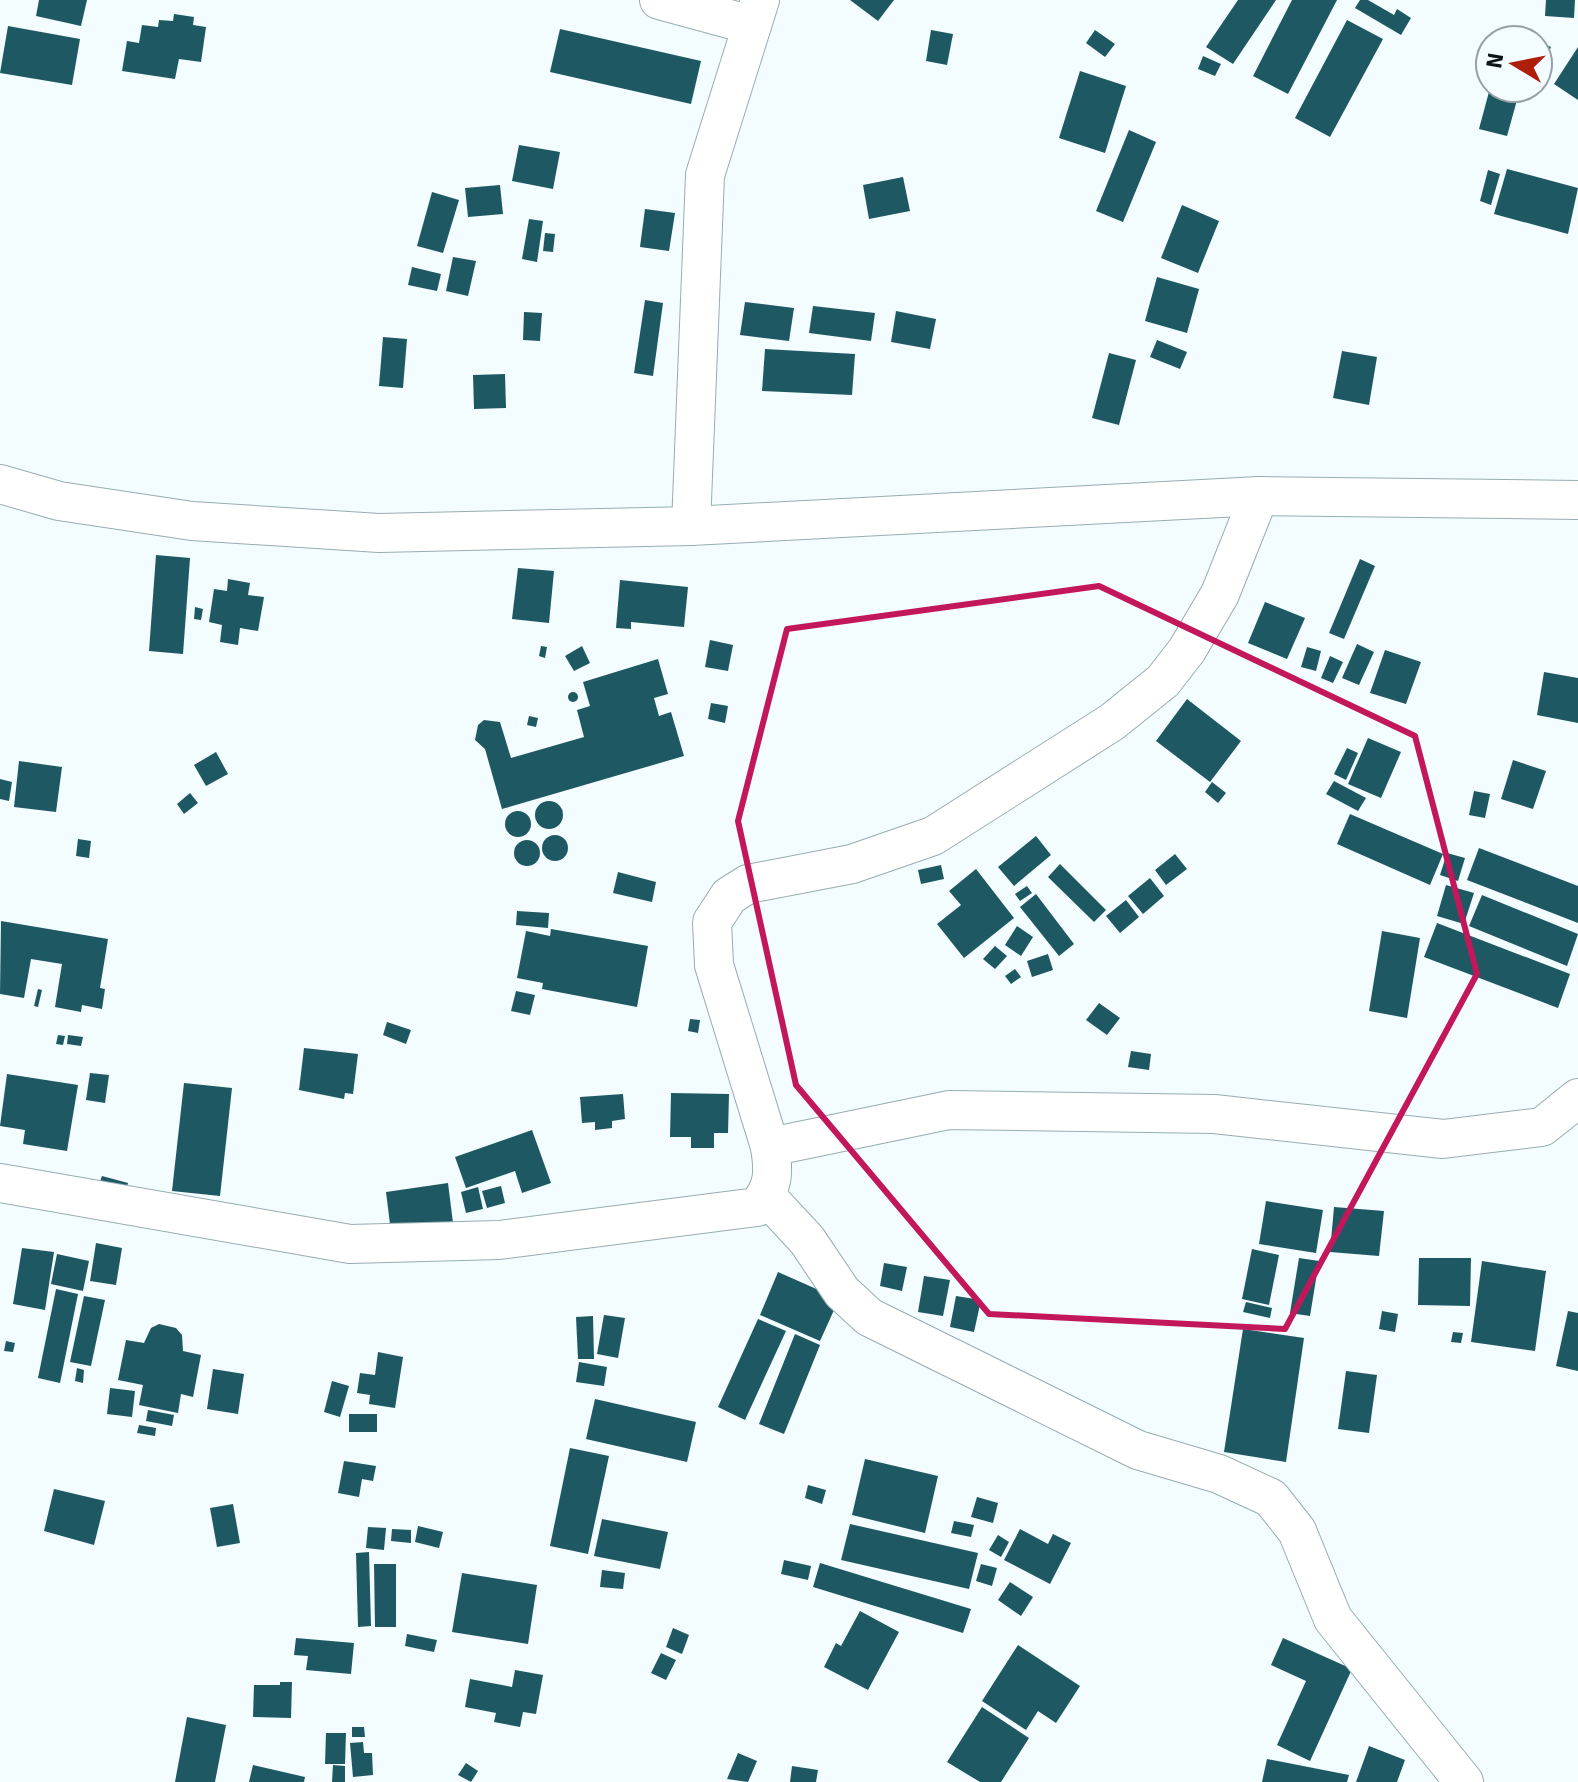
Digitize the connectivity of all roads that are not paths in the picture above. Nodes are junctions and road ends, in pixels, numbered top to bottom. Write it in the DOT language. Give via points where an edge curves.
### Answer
graph roads {
  1 [pos="659,0"];
  2 [pos="756,12"];
  3 [pos="0,484"];
  4 [pos="1259,496"];
  5 [pos="1578,500"];
  6 [pos="691,526"];
  7 [pos="1578,1098"];
  8 [pos="770,1147"];
  9 [pos="0,1183"];
  10 [pos="766,1196"];
  11 [pos="1464,1782"];
  1 -- 2 [label="street"];
  2 -- 6 [label="street" via="705,175"];
  3 -- 6 [label="street" via="59,501 192,521 379,533"];
  4 -- 5 [label="street"];
  4 -- 6 [label="street"];
  4 -- 8 [label="street" via="1220,594 1187,650 1163,681 1112,722 933,836 852,864 748,884 729,896 712,922 714,965"];
  7 -- 8 [label="street" via="1542,1127 1443,1139 1214,1114 949,1110"];
  8 -- 10 [label="street" via="775,1175"];
  9 -- 10 [label="street" via="350,1244 499,1240 662,1222 757,1207"];
  10 -- 11 [label="street" via="807,1240 842,1292 869,1317 1138,1450 1219,1474 1271,1498 1297,1531 1333,1619"];
}
